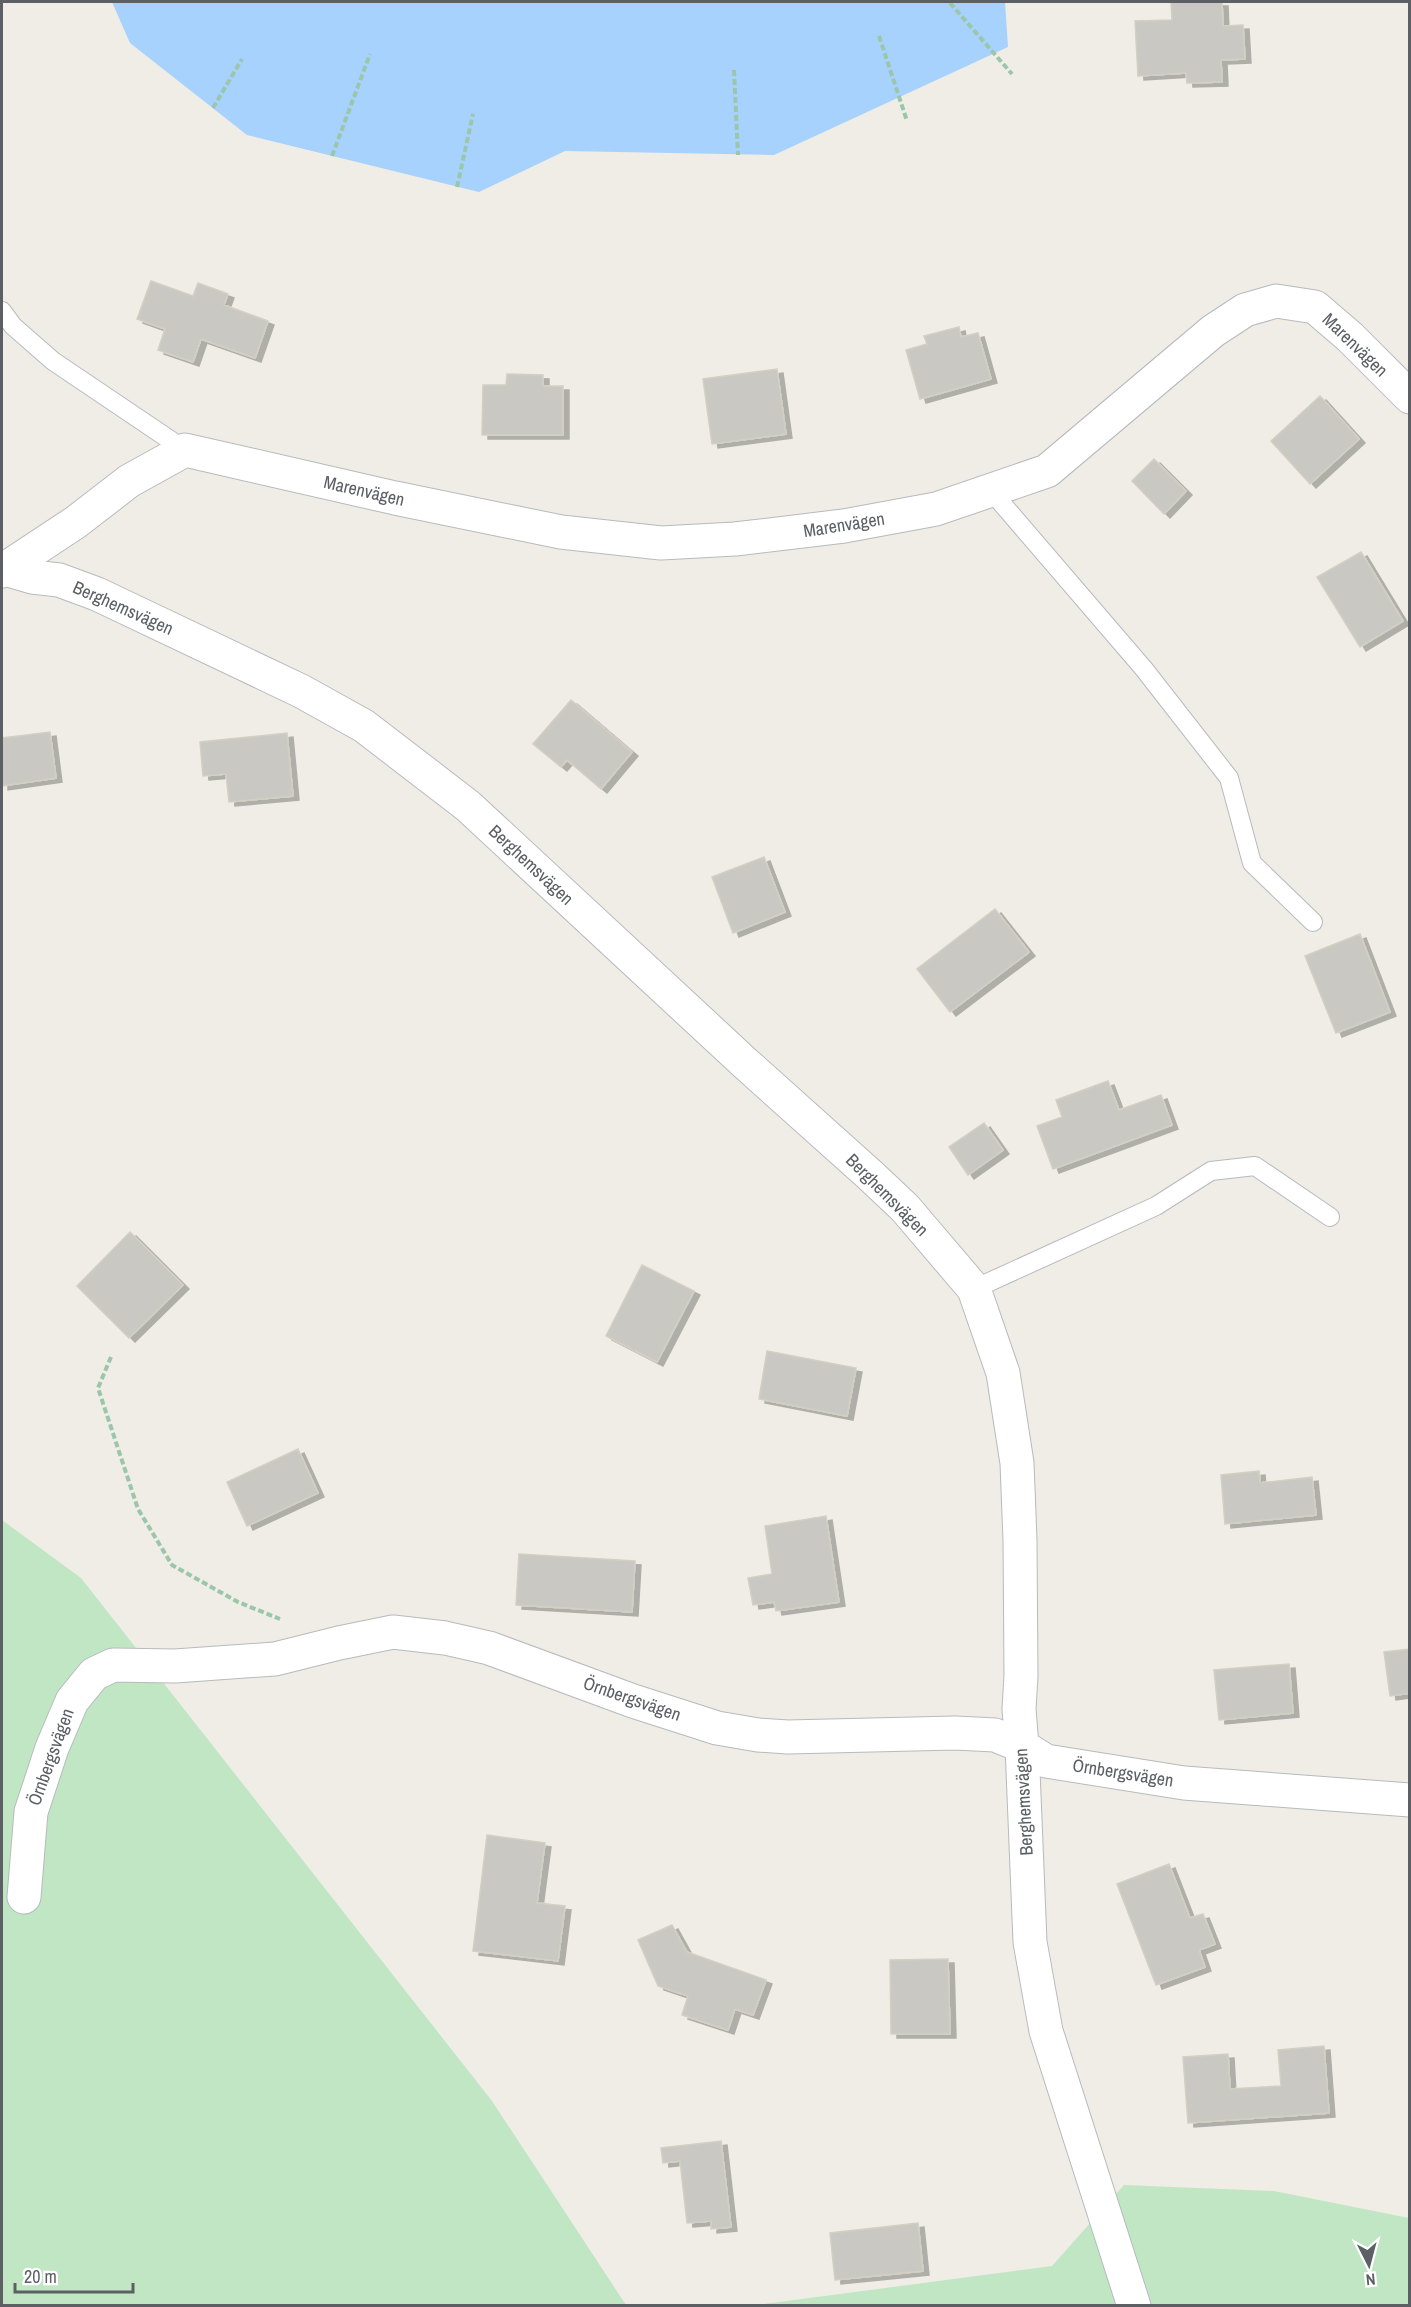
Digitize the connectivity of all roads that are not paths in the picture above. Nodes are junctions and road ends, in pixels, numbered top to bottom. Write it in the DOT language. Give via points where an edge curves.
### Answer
graph roads {
  1 [pos="2,312"];
  2 [pos="1410,397"];
  3 [pos="185,450"];
  4 [pos="992,492"];
  5 [pos="3,570"];
  6 [pos="1313,922"];
  7 [pos="1330,1217"];
  8 [pos="974,1289"];
  9 [pos="1022,1746"];
  10 [pos="1410,1800"];
  11 [pos="24,1897"];
  12 [pos="1134,2306"];
  1 -- 3 [label="lane, Marenvägen" via="53,361"];
  2 -- 4 [label="street, Marenvägen" via="1315,307 1276,301 1245,310 1213,331 1047,471"];
  3 -- 4 [label="street, Marenvägen" via="561,532 661,543 844,526 936,510"];
  3 -- 5 [label="street" via="129,481"];
  4 -- 6 [label="lane" via="1144,669 1228,778 1252,863"];
  5 -- 8 [label="street, Berghemsvägen" via="59,580 97,594 301,691 364,726 468,806 870,1175 905,1208"];
  7 -- 8 [label="lane" via="1255,1166 1211,1171 1156,1206"];
  8 -- 9 [label="street, Berghemsvägen" via="1003,1373 1017,1463 1021,1676 1018,1709"];
  9 -- 10 [label="street, Örnbergsvägen" via="1046,1761 1185,1783"];
  9 -- 11 [label="street, Örnbergsvägen" via="995,1735 788,1737 717,1728 489,1648 393,1632 275,1659 175,1666 113,1665 94,1674 72,1701 52,1748 31,1812"];
  9 -- 12 [label="street, Berghemsvägen" via="1030,1942 1046,2031"];
}
